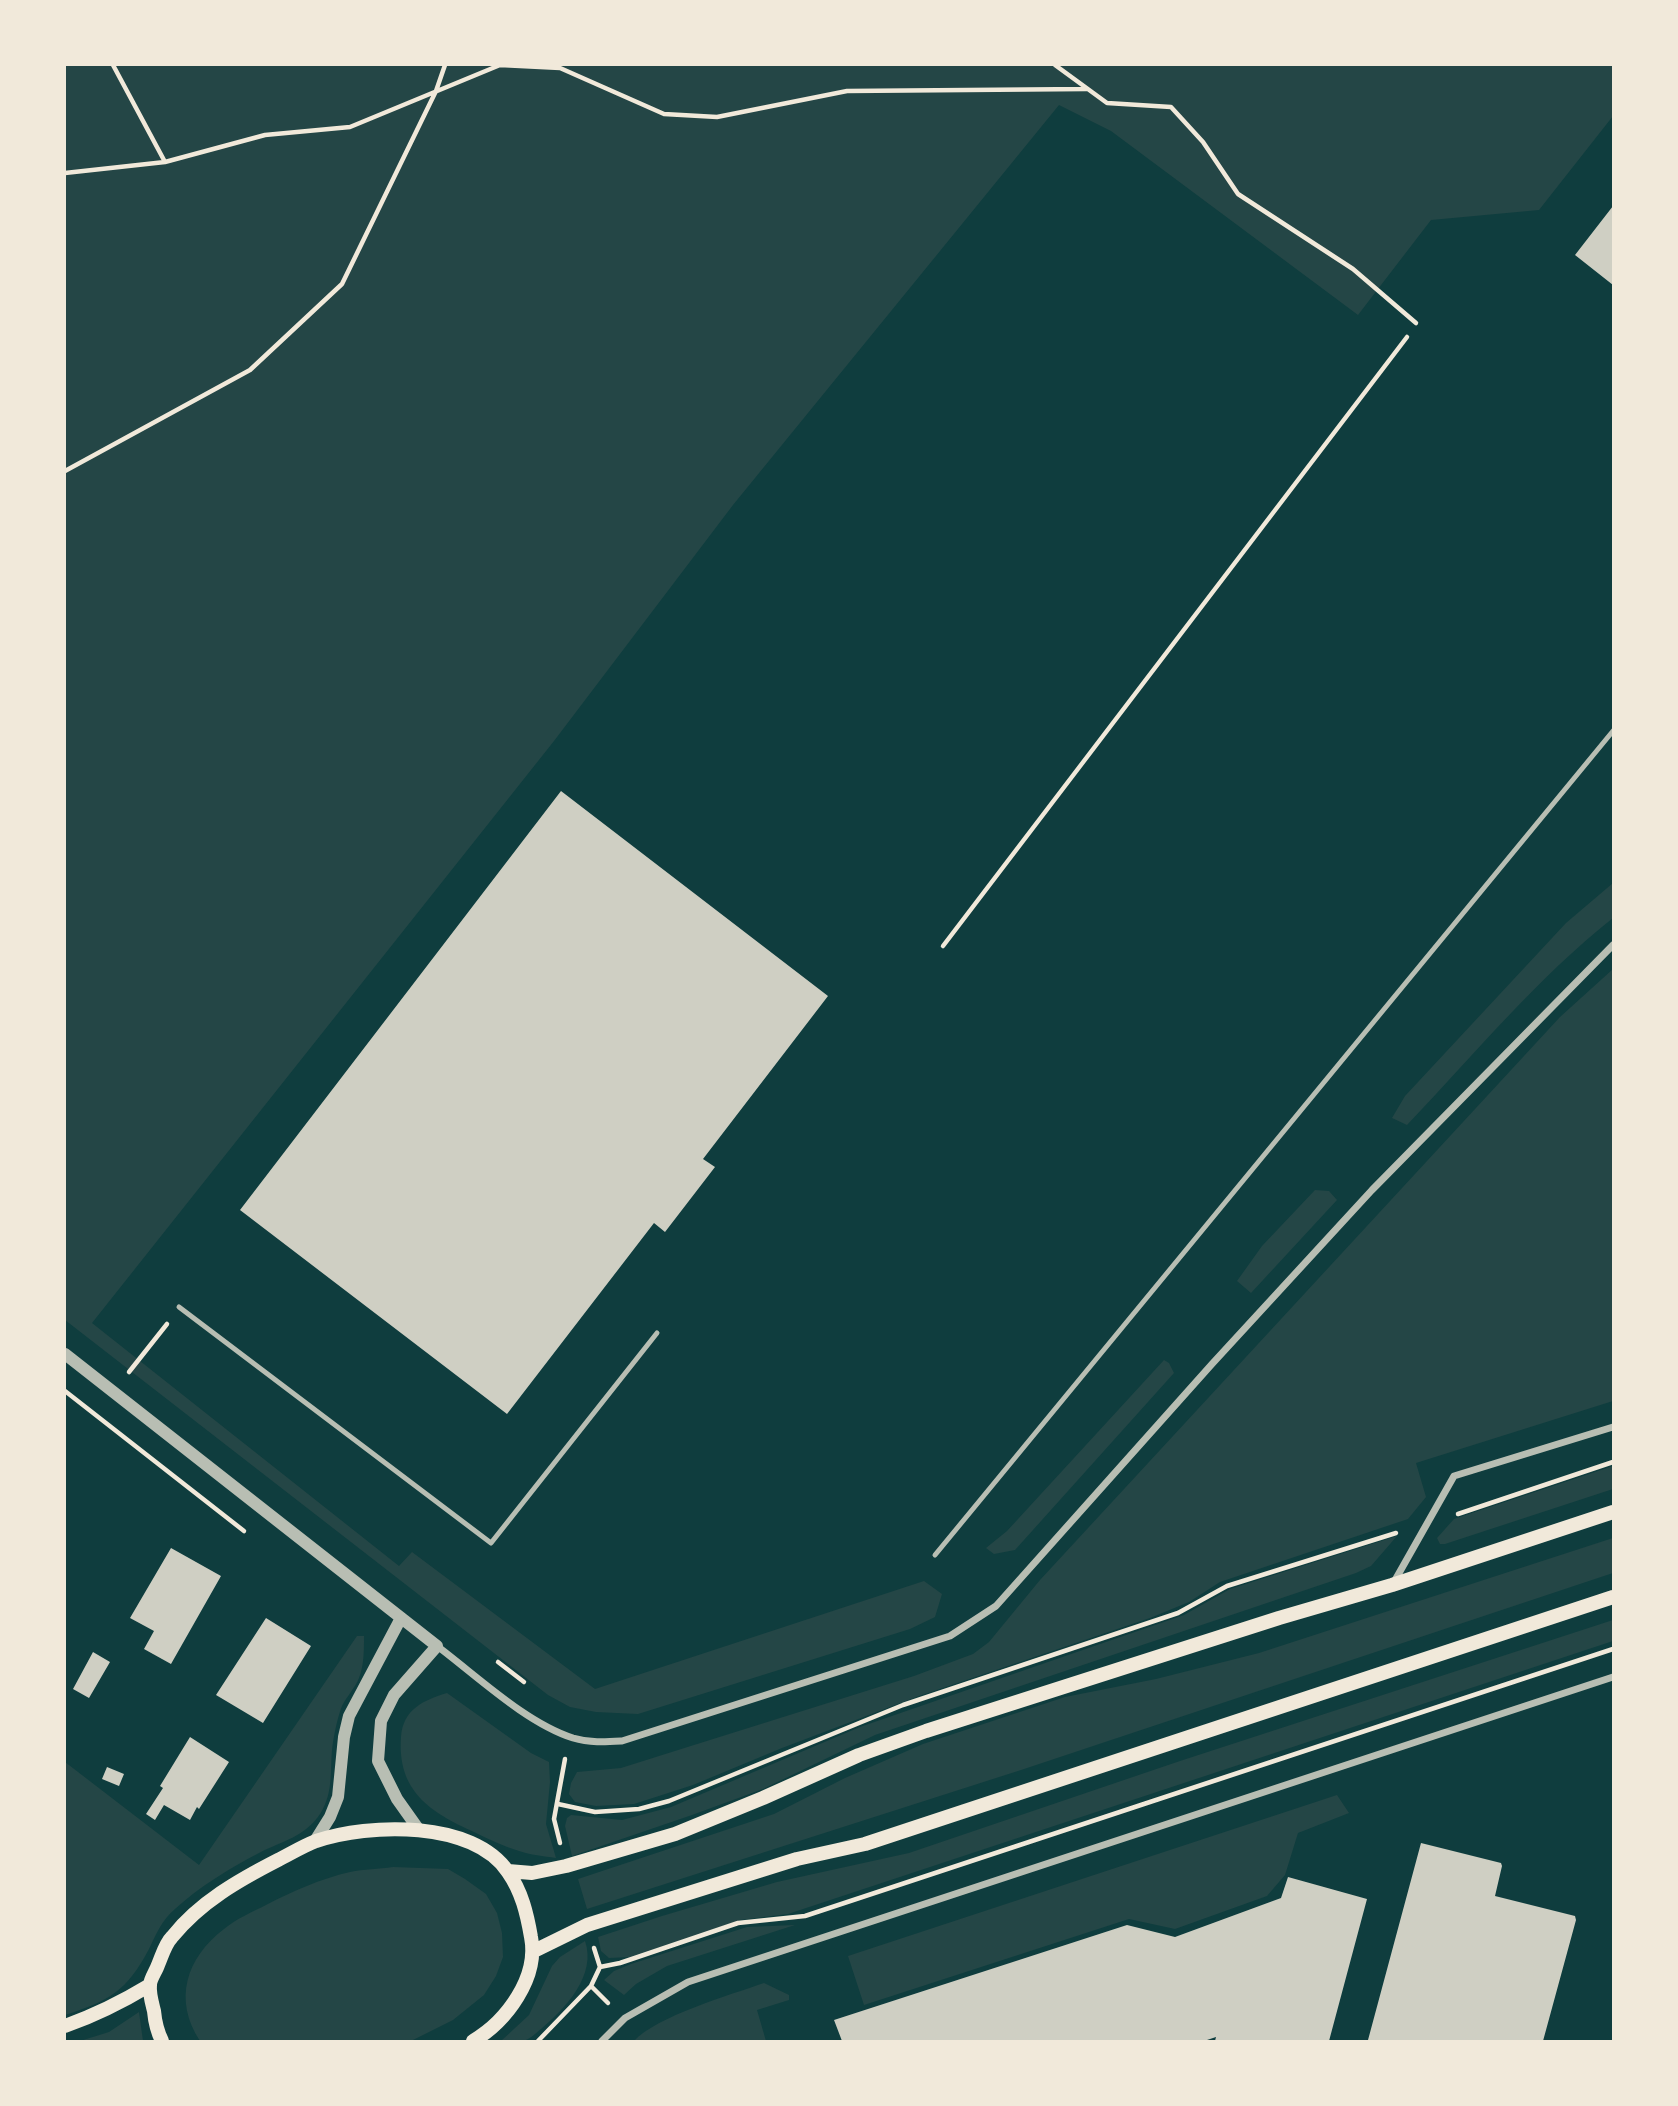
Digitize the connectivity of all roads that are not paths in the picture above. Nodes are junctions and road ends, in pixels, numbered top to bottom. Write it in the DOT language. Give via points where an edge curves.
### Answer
graph roads {
  1 [pos="1613,731"];
  2 [pos="1613,945"];
  3 [pos="179,1307"];
  4 [pos="657,1333"];
  5 [pos="65,1354"];
  6 [pos="1613,1427"];
  7 [pos="1613,1512"];
  8 [pos="935,1555"];
  9 [pos="1392,1586"];
  10 [pos="1613,1597"];
  11 [pos="401,1618"];
  12 [pos="437,1646"];
  13 [pos="1613,1677"];
  14 [pos="419,1830"];
  15 [pos="315,1841"];
  16 [pos="508,1871"];
  17 [pos="534,1951"];
  18 [pos="150,1985"];
  19 [pos="65,2026"];
  20 [pos="162,2041"];
  21 [pos="473,2041"];
  22 [pos="602,2041"];
  1 -- 8 [label="lane"];
  2 -- 12 [label="street" via="1372,1190 996,1606 950,1636 622,1741 598,1743 548,1728"];
  3 -- 4 [label="lane" via="491,1543"];
  5 -- 11 [label="street"];
  6 -- 9 [label="street" via="1454,1476"];
  7 -- 9 [label="main road"];
  9 -- 16 [label="main road" via="926,1731 675,1834 566,1866 532,1873"];
  10 -- 17 [label="main road" via="865,1844 797,1859 587,1925"];
  11 -- 12 [label="street"];
  11 -- 15 [label="street" via="349,1716 338,1797"];
  12 -- 14 [label="street" via="394,1695 381,1721 378,1761 397,1800"];
  13 -- 22 [label="street" via="688,1982 625,2018"];
  14 -- 15 [label="main road" via="365,1830"];
  14 -- 16 [label="main road" via="469,1840"];
  15 -- 18 [label="main road" via="211,1899 170,1938"];
  16 -- 17 [label="main road" via="527,1914"];
  17 -- 21 [label="main road" via="525,1982 510,2008"];
  18 -- 19 [label="main road" via="120,2004"];
  18 -- 20 [label="main road" via="156,2030"];
}
